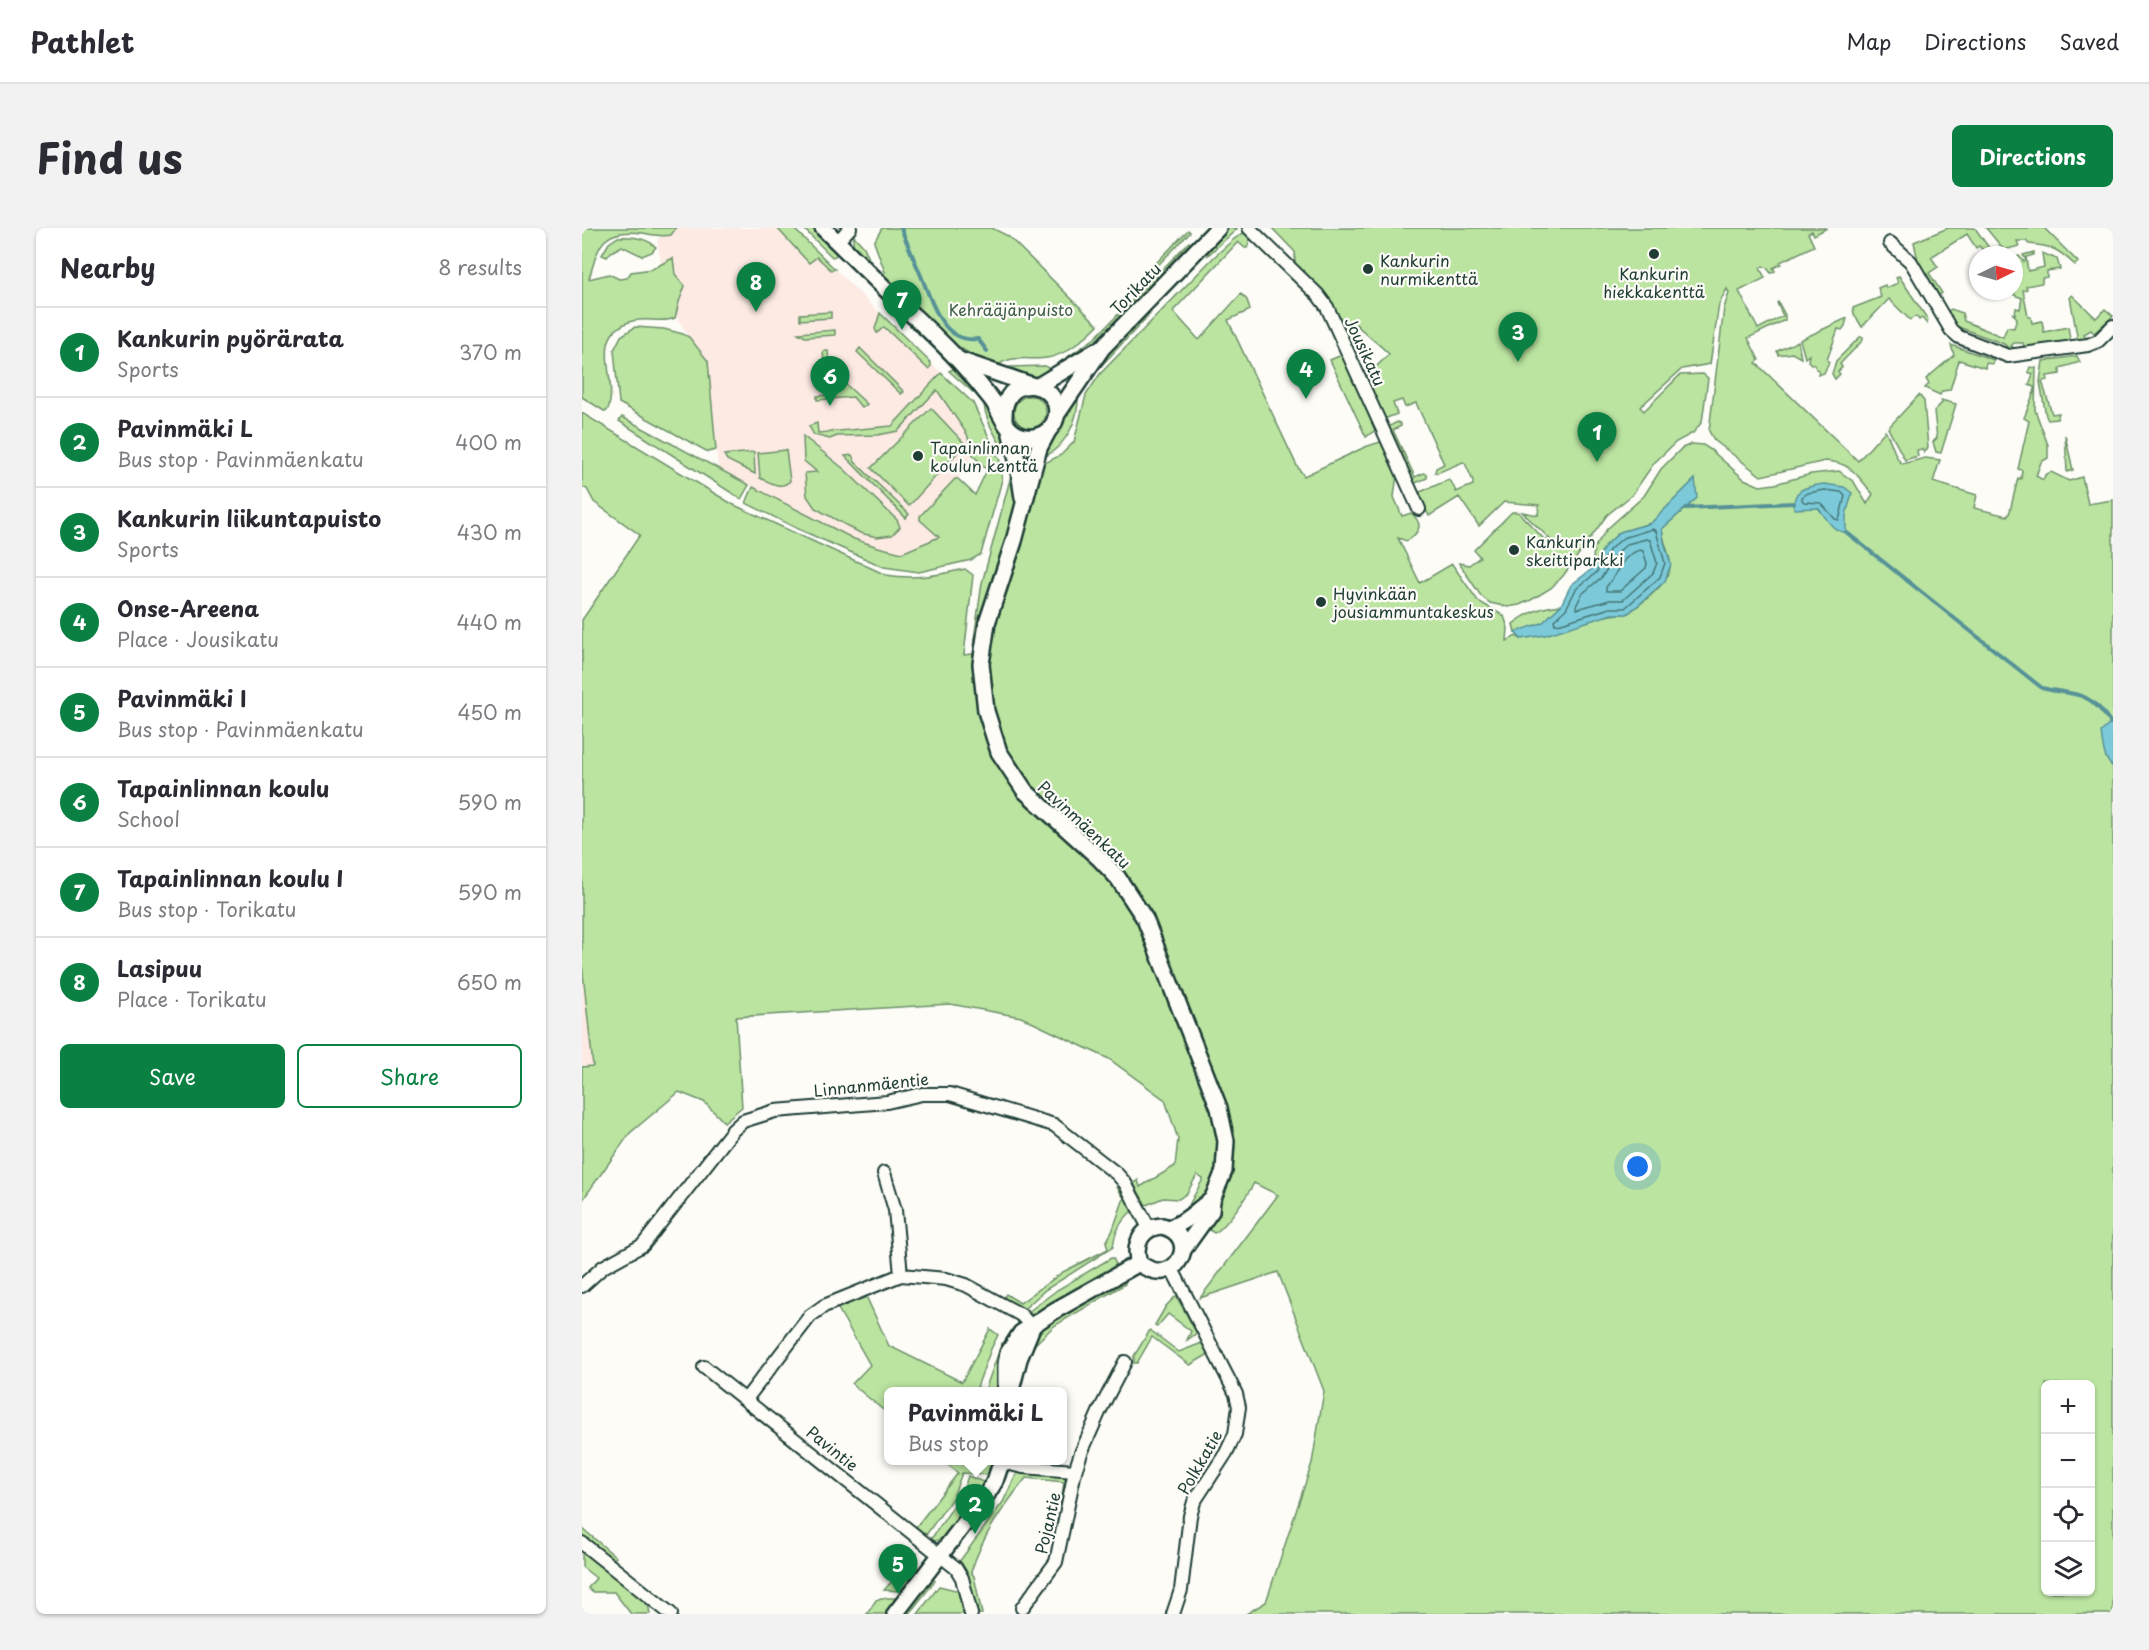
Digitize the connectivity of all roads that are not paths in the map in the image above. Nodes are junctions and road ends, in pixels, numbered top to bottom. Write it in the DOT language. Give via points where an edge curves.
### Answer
graph roads {
  1 [pos="823,228"];
  2 [pos="850,228"];
  3 [pos="1218,228"];
  4 [pos="1249,228"];
  5 [pos="837,242"];
  6 [pos="1890,243"];
  7 [pos="2113,326"];
  8 [pos="1101,348"];
  9 [pos="959,360"];
  10 [pos="1034,386"];
  11 [pos="1056,414"];
  12 [pos="1007,424"];
  13 [pos="1048,431"];
  14 [pos="1024,501"];
  15 [pos="1419,510"];
  16 [pos="884,1173"];
  17 [pos="1212,1200"];
  18 [pos="1149,1228"];
  19 [pos="1170,1228"];
  20 [pos="1183,1250"];
  21 [pos="1139,1263"];
  22 [pos="1172,1269"];
  23 [pos="901,1275"];
  24 [pos="582,1286"];
  25 [pos="1032,1327"];
  26 [pos="1125,1362"];
  27 [pos="704,1367"];
  28 [pos="1008,1387"];
  29 [pos="746,1399"];
  30 [pos="1000,1465"];
  31 [pos="1016,1465"];
  32 [pos="1075,1471"];
  33 [pos="582,1543"];
  34 [pos="940,1555"];
  35 [pos="1022,1608"];
  36 [pos="670,1614"];
  37 [pos="895,1614"];
  38 [pos="971,1614"];
  39 [pos="1173,1614"];
  1 -- 5 [label="street"];
  2 -- 5 [label="street"];
  3 -- 8 [label="street, Torikatu"];
  4 -- 15 [label="street, Jousikatu" via="1327,307"];
  5 -- 9 [label="street"];
  6 -- 7 [label="street" via="1911,262 1951,330 1996,352 2016,356 2088,345"];
  8 -- 10 [label="street, Torikatu"];
  8 -- 11 [label="street, Torikatu"];
  9 -- 10 [label="street"];
  9 -- 12 [label="street"];
  10 -- 11 [label="street" via="1051,396"];
  10 -- 12 [label="street" via="1010,394 1004,408"];
  11 -- 13 [label="street"];
  12 -- 13 [label="street" via="1026,438"];
  12 -- 14 [label="street, Pavinmäenkatu" via="1017,454"];
  13 -- 14 [label="street, Pavinmäenkatu"];
  14 -- 17 [label="street, Pavinmäenkatu" via="983,638 981,664 986,711 999,752 1025,791 1118,878 1155,940 1225,1128 1224,1171"];
  16 -- 23 [label="street" via="895,1210"];
  17 -- 19 [label="street, Pavinmäenkatu" via="1182,1224"];
  17 -- 20 [label="street, Pavinmäenkatu" via="1211,1211"];
  18 -- 19 [label="street"];
  18 -- 21 [label="street" via="1140,1238"];
  18 -- 24 [label="street, Linnanmäentie" via="1117,1174 1054,1125 950,1094 922,1094 887,1102 775,1111 743,1121 643,1245 603,1267"];
  19 -- 20 [label="street" via="1180,1238"];
  20 -- 22 [label="street" via="1179,1263"];
  21 -- 22 [label="street" via="1149,1270"];
  21 -- 25 [label="street"];
  22 -- 39 [label="street, Polkkatie" via="1239,1407 1235,1434 1194,1502 1181,1590"];
  23 -- 25 [label="street" via="966,1285 1021,1315"];
  23 -- 29 [label="street" via="824,1306 810,1316"];
  25 -- 28 [label="street" via="1021,1333 1008,1353"];
  26 -- 32 [label="street, Pojantie"];
  27 -- 29 [label="street, Pavintie"];
  29 -- 34 [label="street, Pavintie"];
  30 -- 34 [label="street" via="987,1494"];
  31 -- 32 [label="street"];
  32 -- 35 [label="street, Pojantie" via="1056,1562"];
  33 -- 36 [label="street"];
  34 -- 37 [label="street"];
  34 -- 38 [label="street" via="962,1578"];
}
